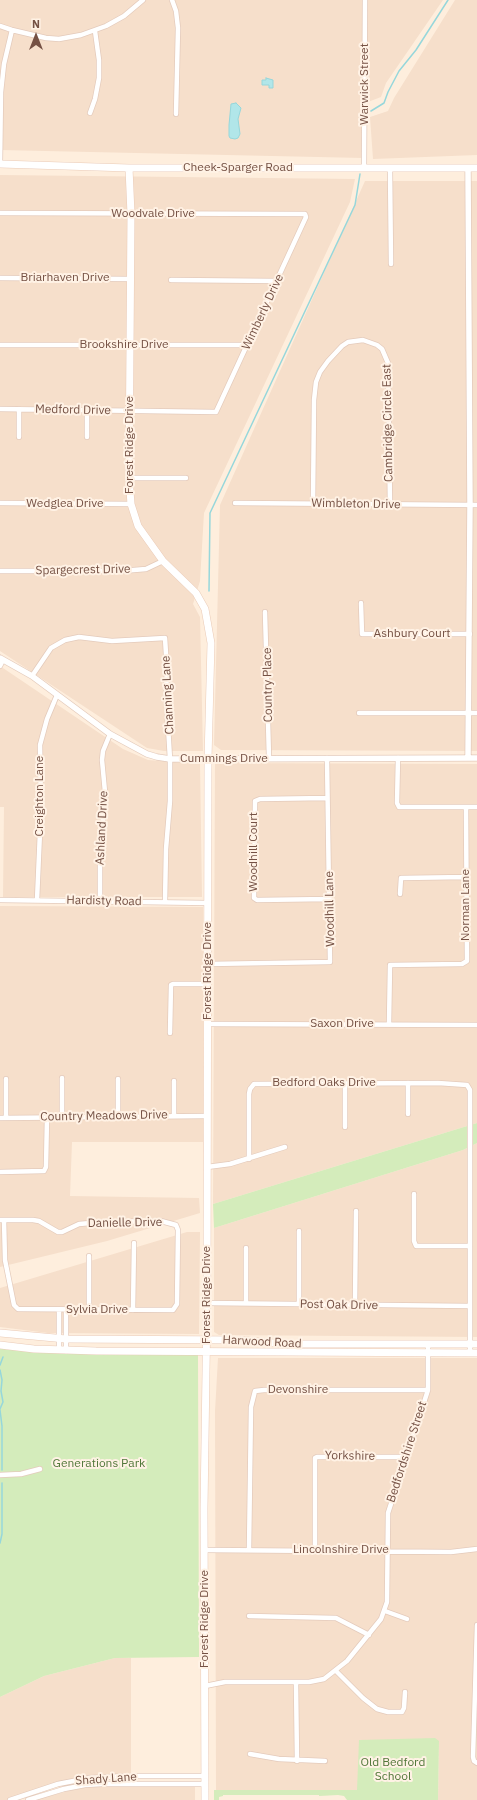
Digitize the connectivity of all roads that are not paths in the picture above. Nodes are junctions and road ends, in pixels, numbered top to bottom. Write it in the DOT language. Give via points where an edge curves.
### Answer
graph roads {
  1 [pos="143,0"];
  2 [pos="172,0"];
  3 [pos="365,0"];
  4 [pos="0,26"];
  5 [pos="12,30"];
  6 [pos="95,31"];
  7 [pos="90,113"];
  8 [pos="176,114"];
  9 [pos="0,164"];
  10 [pos="129,168"];
  11 [pos="364,168"];
  12 [pos="390,168"];
  13 [pos="468,168"];
  14 [pos="477,168"];
  15 [pos="0,213"];
  16 [pos="131,214"];
  17 [pos="306,215"];
  18 [pos="391,264"];
  19 [pos="0,278"];
  20 [pos="130,279"];
  21 [pos="170,280"];
  22 [pos="277,281"];
  23 [pos="248,344"];
  24 [pos="0,345"];
  25 [pos="130,345"];
  26 [pos="0,409"];
  27 [pos="218,409"];
  28 [pos="19,410"];
  29 [pos="87,411"];
  30 [pos="130,411"];
  31 [pos="19,437"];
  32 [pos="87,437"];
  33 [pos="129,478"];
  34 [pos="186,478"];
  35 [pos="235,503"];
  36 [pos="0,504"];
  37 [pos="131,504"];
  38 [pos="313,504"];
  39 [pos="390,505"];
  40 [pos="470,505"];
  41 [pos="477,505"];
  42 [pos="164,561"];
  43 [pos="0,571"];
  44 [pos="361,603"];
  45 [pos="265,612"];
  46 [pos="470,634"];
  47 [pos="2,659"];
  48 [pos="0,666"];
  49 [pos="32,676"];
  50 [pos="57,695"];
  51 [pos="358,713"];
  52 [pos="469,713"];
  53 [pos="477,713"];
  54 [pos="110,734"];
  55 [pos="269,758"];
  56 [pos="327,758"];
  57 [pos="398,758"];
  58 [pos="468,758"];
  59 [pos="477,758"];
  60 [pos="170,759"];
  61 [pos="208,759"];
  62 [pos="327,798"];
  63 [pos="466,807"];
  64 [pos="477,807"];
  65 [pos="466,877"];
  66 [pos="400,894"];
  67 [pos="330,899"];
  68 [pos="0,900"];
  69 [pos="37,900"];
  70 [pos="100,901"];
  71 [pos="165,902"];
  72 [pos="208,903"];
  73 [pos="208,964"];
  74 [pos="208,984"];
  75 [pos="207,1024"];
  76 [pos="389,1024"];
  77 [pos="477,1026"];
  78 [pos="170,1033"];
  79 [pos="62,1078"];
  80 [pos="6,1079"];
  81 [pos="118,1079"];
  82 [pos="174,1081"];
  83 [pos="345,1083"];
  84 [pos="408,1083"];
  85 [pos="408,1114"];
  86 [pos="118,1116"];
  87 [pos="174,1116"];
  88 [pos="207,1116"];
  89 [pos="46,1117"];
  90 [pos="62,1117"];
  91 [pos="0,1118"];
  92 [pos="6,1118"];
  93 [pos="345,1127"];
  94 [pos="285,1148"];
  95 [pos="249,1159"];
  96 [pos="207,1167"];
  97 [pos="0,1172"];
  98 [pos="414,1194"];
  99 [pos="356,1211"];
  100 [pos="2,1220"];
  101 [pos="300,1231"];
  102 [pos="134,1243"];
  103 [pos="470,1246"];
  104 [pos="246,1248"];
  105 [pos="89,1256"];
  106 [pos="207,1303"];
  107 [pos="246,1303"];
  108 [pos="299,1304"];
  109 [pos="355,1305"];
  110 [pos="470,1306"];
  111 [pos="175,1308"];
  112 [pos="60,1310"];
  113 [pos="66,1310"];
  114 [pos="89,1310"];
  115 [pos="133,1310"];
  116 [pos="0,1333"];
  117 [pos="63,1339"];
  118 [pos="207,1339"];
  119 [pos="428,1344"];
  120 [pos="474,1344"];
  121 [pos="0,1345"];
  122 [pos="62,1350"];
  123 [pos="206,1352"];
  124 [pos="428,1353"];
  125 [pos="474,1353"];
  126 [pos="428,1390"];
  127 [pos="406,1457"];
  128 [pos="40,1469"];
  129 [pos="0,1475"];
  130 [pos="477,1549"];
  131 [pos="204,1550"];
  132 [pos="249,1550"];
  133 [pos="314,1550"];
  134 [pos="387,1551"];
  135 [pos="385,1611"];
  136 [pos="249,1616"];
  137 [pos="407,1619"];
  138 [pos="477,1625"];
  139 [pos="476,1631"];
  140 [pos="369,1635"];
  141 [pos="336,1670"];
  142 [pos="296,1683"];
  143 [pos="205,1686"];
  144 [pos="405,1692"];
  145 [pos="476,1703"];
  146 [pos="250,1754"];
  147 [pos="297,1760"];
  148 [pos="325,1761"];
  149 [pos="475,1762"];
  150 [pos="205,1780"];
  151 [pos="10,1800"];
  152 [pos="28,1800"];
  153 [pos="205,1800"];
  1 -- 6 [label="street" via="124,16"];
  2 -- 8 [label="street" via="178,28"];
  3 -- 11 [label="street, Warwick Street"];
  4 -- 5 [label="street"];
  5 -- 6 [label="street" via="34,37 60,39"];
  5 -- 9 [label="street" via="1,92"];
  6 -- 7 [label="street" via="99,52 99,78"];
  9 -- 10 [label="main road, Cheek-Sparger Road"];
  10 -- 11 [label="main road, Cheek-Sparger Road"];
  10 -- 16 [label="main road, Forest Ridge Drive"];
  11 -- 12 [label="main road, Cheek-Sparger Road"];
  12 -- 13 [label="main road, Cheek-Sparger Road"];
  12 -- 18 [label="street"];
  13 -- 14 [label="main road, Cheek-Sparger Road"];
  13 -- 40 [label="street"];
  15 -- 16 [label="street, Woodvale Drive"];
  16 -- 17 [label="street, Woodvale Drive"];
  16 -- 20 [label="main road, Forest Ridge Drive"];
  17 -- 22 [label="street, Wimberly Drive"];
  19 -- 20 [label="street, Briarhaven Drive"];
  20 -- 25 [label="main road, Forest Ridge Drive"];
  21 -- 22 [label="street"];
  22 -- 23 [label="street, Wimberly Drive"];
  23 -- 25 [label="street, Brookshire Drive"];
  23 -- 27 [label="street, Wimberly Drive"];
  24 -- 25 [label="street, Brookshire Drive"];
  25 -- 30 [label="main road, Forest Ridge Drive"];
  26 -- 28 [label="street, Medford Drive"];
  27 -- 30 [label="street, Medford Drive" via="216,412"];
  28 -- 29 [label="street, Medford Drive"];
  28 -- 31 [label="street"];
  29 -- 30 [label="street, Medford Drive"];
  29 -- 32 [label="street"];
  30 -- 33 [label="main road, Forest Ridge Drive"];
  33 -- 34 [label="street"];
  33 -- 37 [label="main road, Forest Ridge Drive"];
  35 -- 38 [label="street, Wimbleton Drive"];
  36 -- 37 [label="street, Wedglea Drive"];
  37 -- 42 [label="main road, Forest Ridge Drive" via="138,526"];
  38 -- 39 [label="street, Wimbleton Drive"];
  38 -- 39 [label="street, Cambridge Circle East" via="316,382 328,361 348,342 363,340 377,345 385,355 389,368"];
  39 -- 40 [label="street, Wimbleton Drive"];
  40 -- 41 [label="street, Wimbleton Drive"];
  40 -- 46 [label="street"];
  42 -- 43 [label="street, Spargecrest Drive" via="146,569 122,571"];
  42 -- 61 [label="main road, Forest Ridge Drive" via="196,593 210,629"];
  44 -- 46 [label="street, Ashbury Court" via="362,634"];
  45 -- 55 [label="street, Country Place"];
  46 -- 52 [label="street"];
  47 -- 48 [label="street"];
  47 -- 49 [label="street, Cummings Drive"];
  49 -- 50 [label="street, Cummings Drive"];
  49 -- 60 [label="street, Channing Lane" via="52,648 65,640 79,637 118,641 165,638"];
  50 -- 54 [label="street, Cummings Drive"];
  50 -- 69 [label="street, Creighton Lane" via="40,745 41,810"];
  51 -- 52 [label="street"];
  52 -- 53 [label="street"];
  52 -- 58 [label="street"];
  54 -- 60 [label="street, Cummings Drive" via="147,754"];
  54 -- 70 [label="street, Ashland Drive" via="102,760 105,792"];
  55 -- 56 [label="street, Cummings Drive"];
  55 -- 61 [label="street, Cummings Drive"];
  56 -- 57 [label="street, Cummings Drive"];
  56 -- 62 [label="street, Woodhill Lane"];
  57 -- 58 [label="street, Cummings Drive"];
  57 -- 63 [label="street" via="399,807"];
  58 -- 59 [label="street, Cummings Drive"];
  60 -- 61 [label="street, Cummings Drive"];
  60 -- 71 [label="street, Channing Lane"];
  61 -- 72 [label="main road, Forest Ridge Drive"];
  62 -- 67 [label="street, Woodhill Lane"];
  62 -- 67 [label="street, Woodhill Court" via="255,801 254,898"];
  63 -- 64 [label="street"];
  63 -- 65 [label="street, Norman Lane"];
  65 -- 66 [label="street" via="401,878"];
  65 -- 76 [label="street, Norman Lane" via="467,961 462,964 390,964"];
  67 -- 73 [label="street, Woodhill Lane" via="331,959 328,963"];
  68 -- 69 [label="street, Hardisty Road"];
  69 -- 70 [label="street, Hardisty Road"];
  70 -- 71 [label="street, Hardisty Road"];
  71 -- 72 [label="street, Hardisty Road"];
  72 -- 73 [label="main road, Forest Ridge Drive"];
  73 -- 74 [label="main road, Forest Ridge Drive"];
  74 -- 75 [label="main road, Forest Ridge Drive"];
  74 -- 78 [label="street" via="171,985"];
  75 -- 76 [label="street, Saxon Drive"];
  75 -- 88 [label="main road, Forest Ridge Drive"];
  76 -- 77 [label="street, Saxon Drive"];
  79 -- 90 [label="street"];
  80 -- 92 [label="street"];
  81 -- 86 [label="street"];
  82 -- 87 [label="street"];
  83 -- 84 [label="street, Bedford Oaks Drive"];
  83 -- 93 [label="street"];
  83 -- 95 [label="street, Bedford Oaks Drive" via="258,1083 252,1086 249,1094"];
  84 -- 85 [label="street"];
  84 -- 103 [label="street, Bedford Oaks Drive" via="465,1084 469,1087"];
  86 -- 87 [label="street, Country Meadows Drive"];
  86 -- 90 [label="street, Country Meadows Drive"];
  87 -- 88 [label="street, Country Meadows Drive"];
  88 -- 96 [label="main road, Forest Ridge Drive"];
  89 -- 90 [label="street, Country Meadows Drive"];
  89 -- 92 [label="street, Country Meadows Drive"];
  89 -- 97 [label="street" via="44,1171"];
  91 -- 92 [label="street, Country Meadows Drive"];
  94 -- 95 [label="street"];
  95 -- 96 [label="street"];
  96 -- 106 [label="main road, Forest Ridge Drive"];
  98 -- 103 [label="street" via="416,1246"];
  99 -- 109 [label="street"];
  100 -- 111 [label="street, Danielle Drive" via="39,1221 58,1232 79,1224 116,1221 170,1222 176,1225 178,1230"];
  100 -- 112 [label="street, Sylvia Drive" via="5,1260 14,1305 18,1309"];
  101 -- 108 [label="street"];
  102 -- 115 [label="street"];
  103 -- 110 [label="street"];
  104 -- 107 [label="street"];
  105 -- 114 [label="street"];
  106 -- 107 [label="street, Post Oak Drive"];
  106 -- 118 [label="main road, Forest Ridge Drive"];
  107 -- 108 [label="street, Post Oak Drive"];
  108 -- 109 [label="street, Post Oak Drive"];
  109 -- 110 [label="street, Post Oak Drive"];
  110 -- 120 [label="street"];
  111 -- 115 [label="street, Sylvia Drive"];
  112 -- 113 [label="street, Sylvia Drive"];
  112 -- 117 [label="street"];
  113 -- 114 [label="street, Sylvia Drive"];
  113 -- 117 [label="street"];
  114 -- 115 [label="street, Sylvia Drive"];
  116 -- 117 [label="main road, Harwood Road"];
  117 -- 118 [label="main road, Harwood Road"];
  117 -- 122 [label="street"];
  118 -- 119 [label="main road, Harwood Road" via="285,1344"];
  118 -- 123 [label="main road, Forest Ridge Drive"];
  119 -- 120 [label="main road, Harwood Road"];
  119 -- 124 [label="street, Bedfordshire Street"];
  120 -- 125 [label="street"];
  121 -- 122 [label="main road, Harwood Road"];
  122 -- 123 [label="main road, Harwood Road"];
  123 -- 124 [label="main road, Harwood Road"];
  123 -- 131 [label="main road, Forest Ridge Drive"];
  124 -- 125 [label="main road, Harwood Road"];
  124 -- 126 [label="street, Bedfordshire Street"];
  126 -- 127 [label="street, Bedfordshire Street"];
  126 -- 132 [label="street, Devonshire" via="255,1391 251,1407"];
  127 -- 133 [label="street, Yorkshire" via="317,1456"];
  127 -- 134 [label="street, Bedfordshire Street" via="388,1513"];
  128 -- 129 [label="street" via="21,1474"];
  130 -- 134 [label="street, Lincolnshire Drive" via="452,1552"];
  131 -- 132 [label="street, Lincolnshire Drive"];
  131 -- 143 [label="main road, Forest Ridge Drive"];
  132 -- 133 [label="street, Lincolnshire Drive"];
  133 -- 134 [label="street, Lincolnshire Drive"];
  134 -- 135 [label="street, Bedfordshire Street" via="388,1589"];
  135 -- 137 [label="street"];
  135 -- 140 [label="street, Bedfordshire Street"];
  136 -- 140 [label="street" via="336,1618"];
  138 -- 139 [label="street"];
  139 -- 145 [label="street"];
  140 -- 141 [label="street, Bedfordshire Street"];
  141 -- 142 [label="street, Bedfordshire Street" via="324,1678"];
  141 -- 144 [label="street" via="362,1698 377,1709 402,1712"];
  142 -- 143 [label="street, Bedfordshire Street" via="225,1682"];
  142 -- 147 [label="street"];
  143 -- 150 [label="main road, Forest Ridge Drive"];
  145 -- 149 [label="street"];
  146 -- 147 [label="street"];
  147 -- 148 [label="street"];
  150 -- 151 [label="street, Shady Lane" via="127,1776 89,1778 58,1784"];
  150 -- 152 [label="street, Shady Lane" via="85,1785 64,1788"];
  150 -- 153 [label="main road, Forest Ridge Drive"];
}
